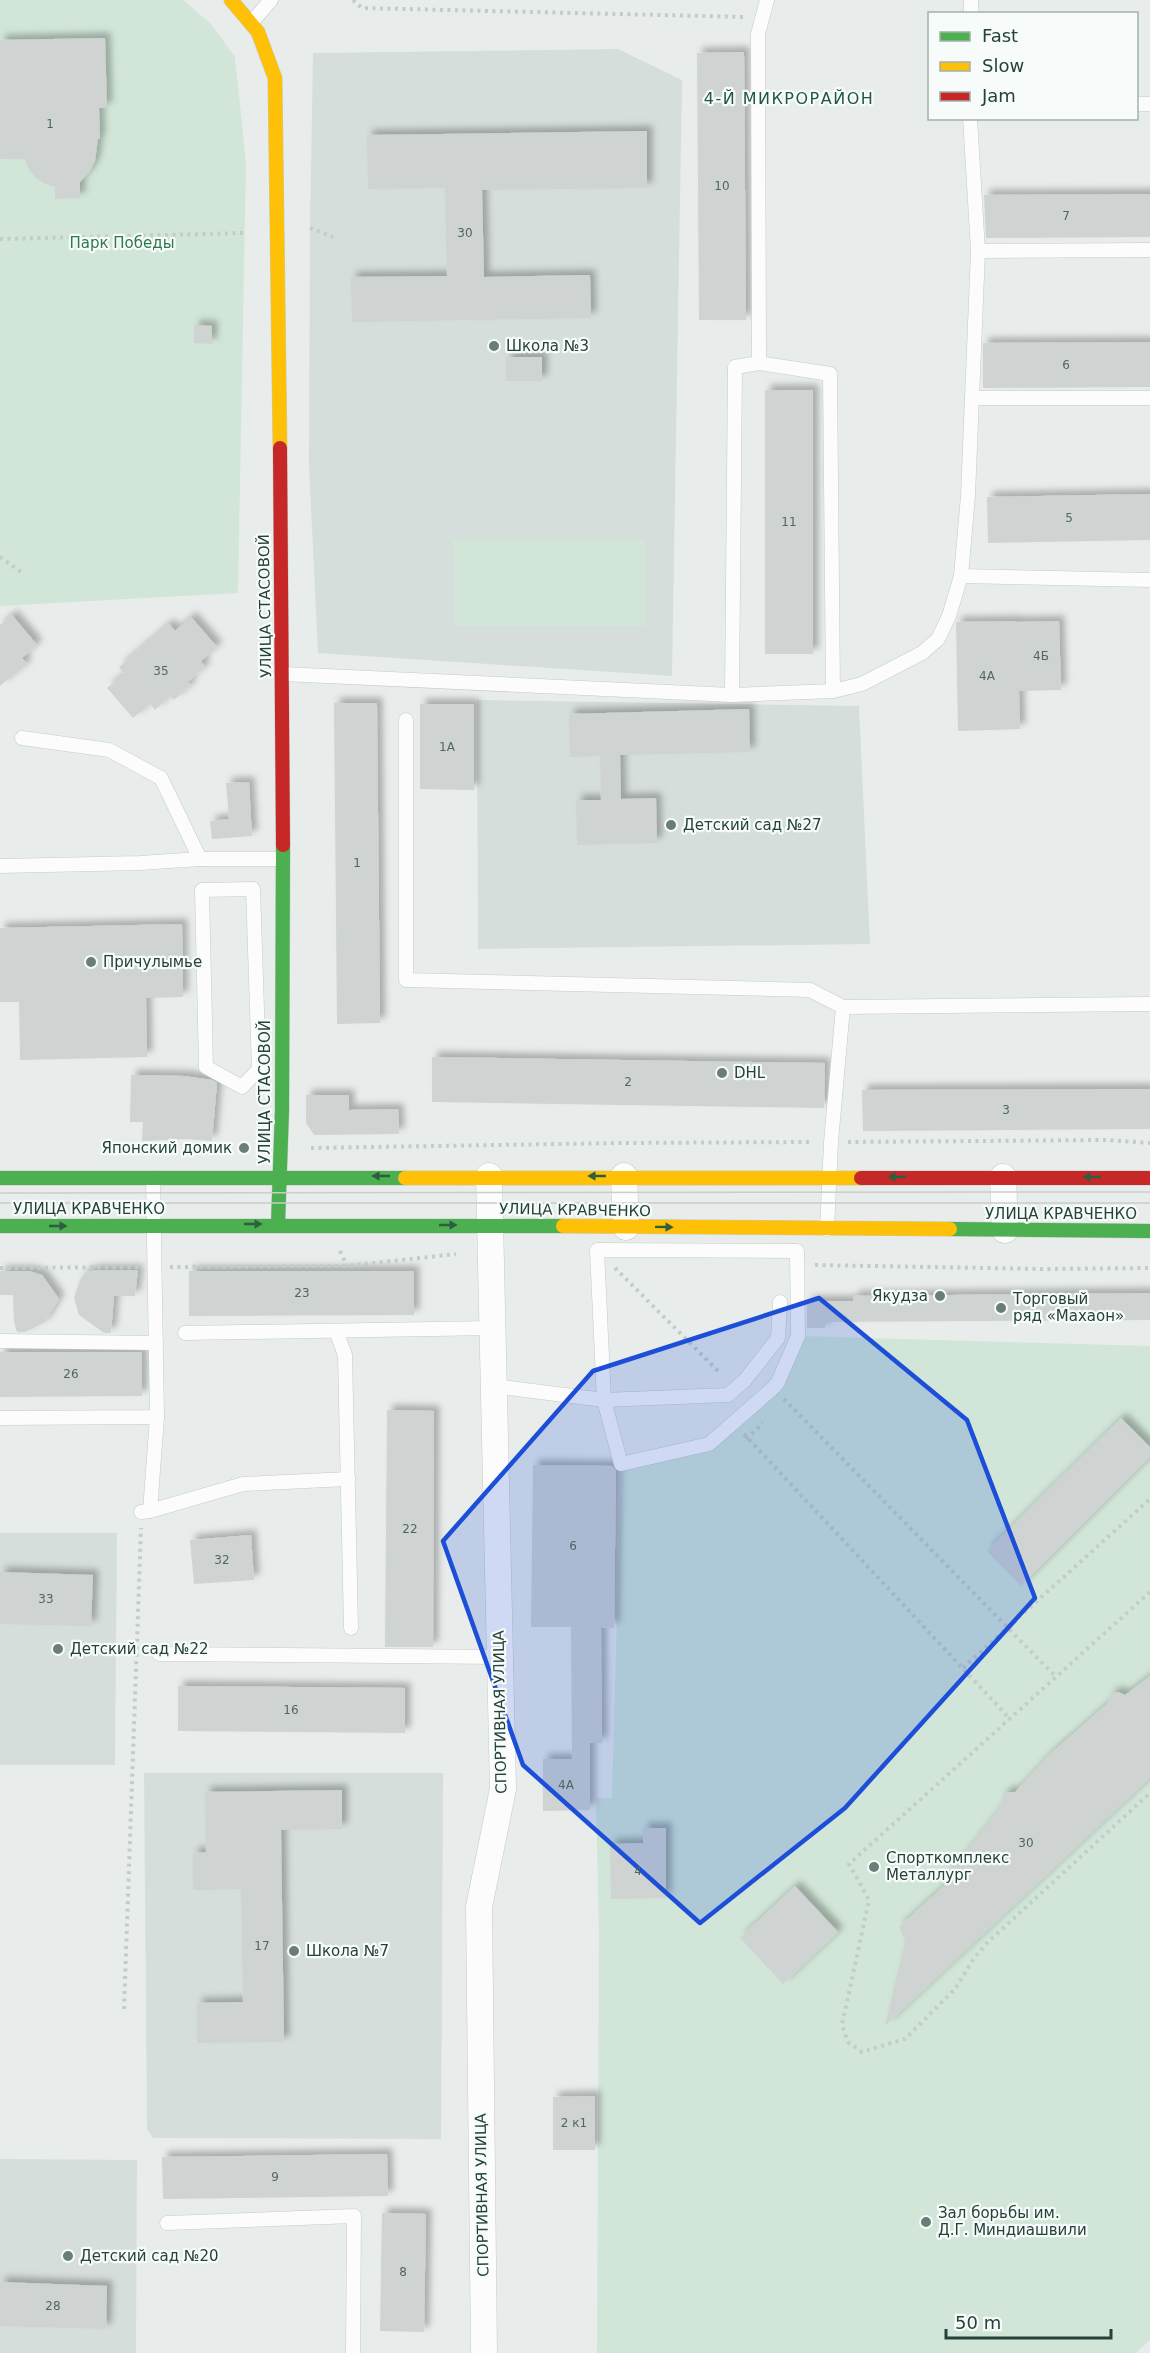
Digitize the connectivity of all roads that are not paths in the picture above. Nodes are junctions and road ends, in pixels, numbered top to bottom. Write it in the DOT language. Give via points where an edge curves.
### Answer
graph roads {
  1 [pos="231,0"];
  2 [pos="271,0"];
  3 [pos="767,0"];
  4 [pos="251,23"];
  5 [pos="970,120"];
  6 [pos="1150,250"];
  7 [pos="978,251"];
  8 [pos="759,363"];
  9 [pos="972,398"];
  10 [pos="1150,398"];
  11 [pos="961,576"];
  12 [pos="1150,580"];
  13 [pos="283,674"];
  14 [pos="833,692"];
  15 [pos="732,694"];
  16 [pos="406,720"];
  17 [pos="22,738"];
  18 [pos="200,859"];
  19 [pos="282,859"];
  20 [pos="0,866"];
  21 [pos="1150,1004"];
  22 [pos="843,1007"];
  23 [pos="259,1069"];
  24 [pos="489,1176"];
  25 [pos="624,1176"];
  26 [pos="153,1177"];
  27 [pos="281,1177"];
  28 [pos="829,1177"];
  29 [pos="1003,1177"];
  30 [pos="0,1178"];
  31 [pos="1150,1178"];
  32 [pos="278,1224"];
  33 [pos="154,1225"];
  34 [pos="489,1225"];
  35 [pos="0,1226"];
  36 [pos="626,1227"];
  37 [pos="827,1229"];
  38 [pos="1005,1230"];
  39 [pos="1150,1231"];
  40 [pos="780,1302"];
  41 [pos="492,1328"];
  42 [pos="336,1330"];
  43 [pos="185,1333"];
  44 [pos="0,1341"];
  45 [pos="156,1343"];
  46 [pos="493,1386"];
  47 [pos="604,1400"];
  48 [pos="0,1418"];
  49 [pos="157,1418"];
  50 [pos="348,1479"];
  51 [pos="351,1628"];
  52 [pos="159,1654"];
  53 [pos="500,1657"];
  54 [pos="167,2223"];
  55 [pos="353,2353"];
  56 [pos="484,2353"];
  1 -- 4 [label="main road, УЛИЦА СТАСОВОЙ"];
  2 -- 4 [label="lane"];
  3 -- 8 [label="lane" via="758,34"];
  4 -- 13 [label="main road, УЛИЦА СТАСОВОЙ" via="275,78"];
  5 -- 7 [label="lane"];
  6 -- 7 [label="lane"];
  7 -- 9 [label="lane"];
  8 -- 14 [label="lane" via="830,374"];
  8 -- 15 [label="lane" via="735,367"];
  9 -- 10 [label="lane"];
  9 -- 11 [label="lane"];
  11 -- 12 [label="lane"];
  11 -- 14 [label="lane" via="938,639 901,666"];
  13 -- 15 [label="lane"];
  13 -- 19 [label="main road, УЛИЦА СТАСОВОЙ"];
  14 -- 15 [label="lane"];
  16 -- 22 [label="lane" via="406,980 810,990"];
  17 -- 18 [label="lane" via="109,750 161,778"];
  18 -- 19 [label="lane"];
  18 -- 20 [label="lane"];
  19 -- 27 [label="main road, УЛИЦА СТАСОВОЙ"];
  21 -- 22 [label="lane"];
  22 -- 28 [label="lane"];
  23 -- 23 [label="lane" via="242,1087 206,1067 202,890 253,889"];
  25 -- 24 [label="main road, УЛИЦА КРАВЧЕНКО, one-way"];
  24 -- 27 [label="main road, УЛИЦА КРАВЧЕНКО, one-way"];
  24 -- 34 [label="street, СПОРТИВНАЯ УЛИЦА"];
  25 -- 28 [label="main road, УЛИЦА КРАВЧЕНКО"];
  25 -- 36 [label="street"];
  26 -- 27 [label="main road, УЛИЦА КРАВЧЕНКО"];
  26 -- 30 [label="main road, УЛИЦА КРАВЧЕНКО"];
  26 -- 33 [label="lane"];
  27 -- 32 [label="main road, УЛИЦА СТАСОВОЙ"];
  29 -- 28 [label="main road, УЛИЦА КРАВЧЕНКО, one-way"];
  28 -- 37 [label="lane"];
  31 -- 29 [label="main road, УЛИЦА КРАВЧЕНКО, one-way"];
  29 -- 38 [label="street"];
  33 -- 32 [label="main road, УЛИЦА КРАВЧЕНКО, one-way"];
  32 -- 34 [label="main road, УЛИЦА КРАВЧЕНКО, one-way"];
  35 -- 33 [label="main road, УЛИЦА КРАВЧЕНКО, one-way"];
  33 -- 45 [label="lane"];
  34 -- 36 [label="main road, УЛИЦА КРАВЧЕНКО"];
  34 -- 41 [label="street, СПОРТИВНАЯ УЛИЦА"];
  36 -- 37 [label="main road, УЛИЦА КРАВЧЕНКО, one-way"];
  37 -- 38 [label="main road, УЛИЦА КРАВЧЕНКО"];
  38 -- 39 [label="main road, УЛИЦА КРАВЧЕНКО"];
  40 -- 47 [label="lane" via="778,1338 746,1380 728,1395"];
  41 -- 42 [label="lane"];
  41 -- 46 [label="street, СПОРТИВНАЯ УЛИЦА"];
  42 -- 43 [label="lane"];
  42 -- 50 [label="lane" via="345,1355"];
  44 -- 45 [label="lane"];
  45 -- 49 [label="lane"];
  46 -- 47 [label="lane"];
  46 -- 53 [label="street, СПОРТИВНАЯ УЛИЦА"];
  47 -- 47 [label="lane" via="597,1250 797,1251 798,1336 778,1382 709,1444 621,1464"];
  48 -- 49 [label="lane"];
  49 -- 50 [label="lane" via="146,1512 243,1484"];
  50 -- 51 [label="lane"];
  52 -- 53 [label="lane"];
  53 -- 56 [label="street, СПОРТИВНАЯ УЛИЦА" via="503,1789 479,1907"];
  54 -- 55 [label="lane" via="354,2216"];
}
